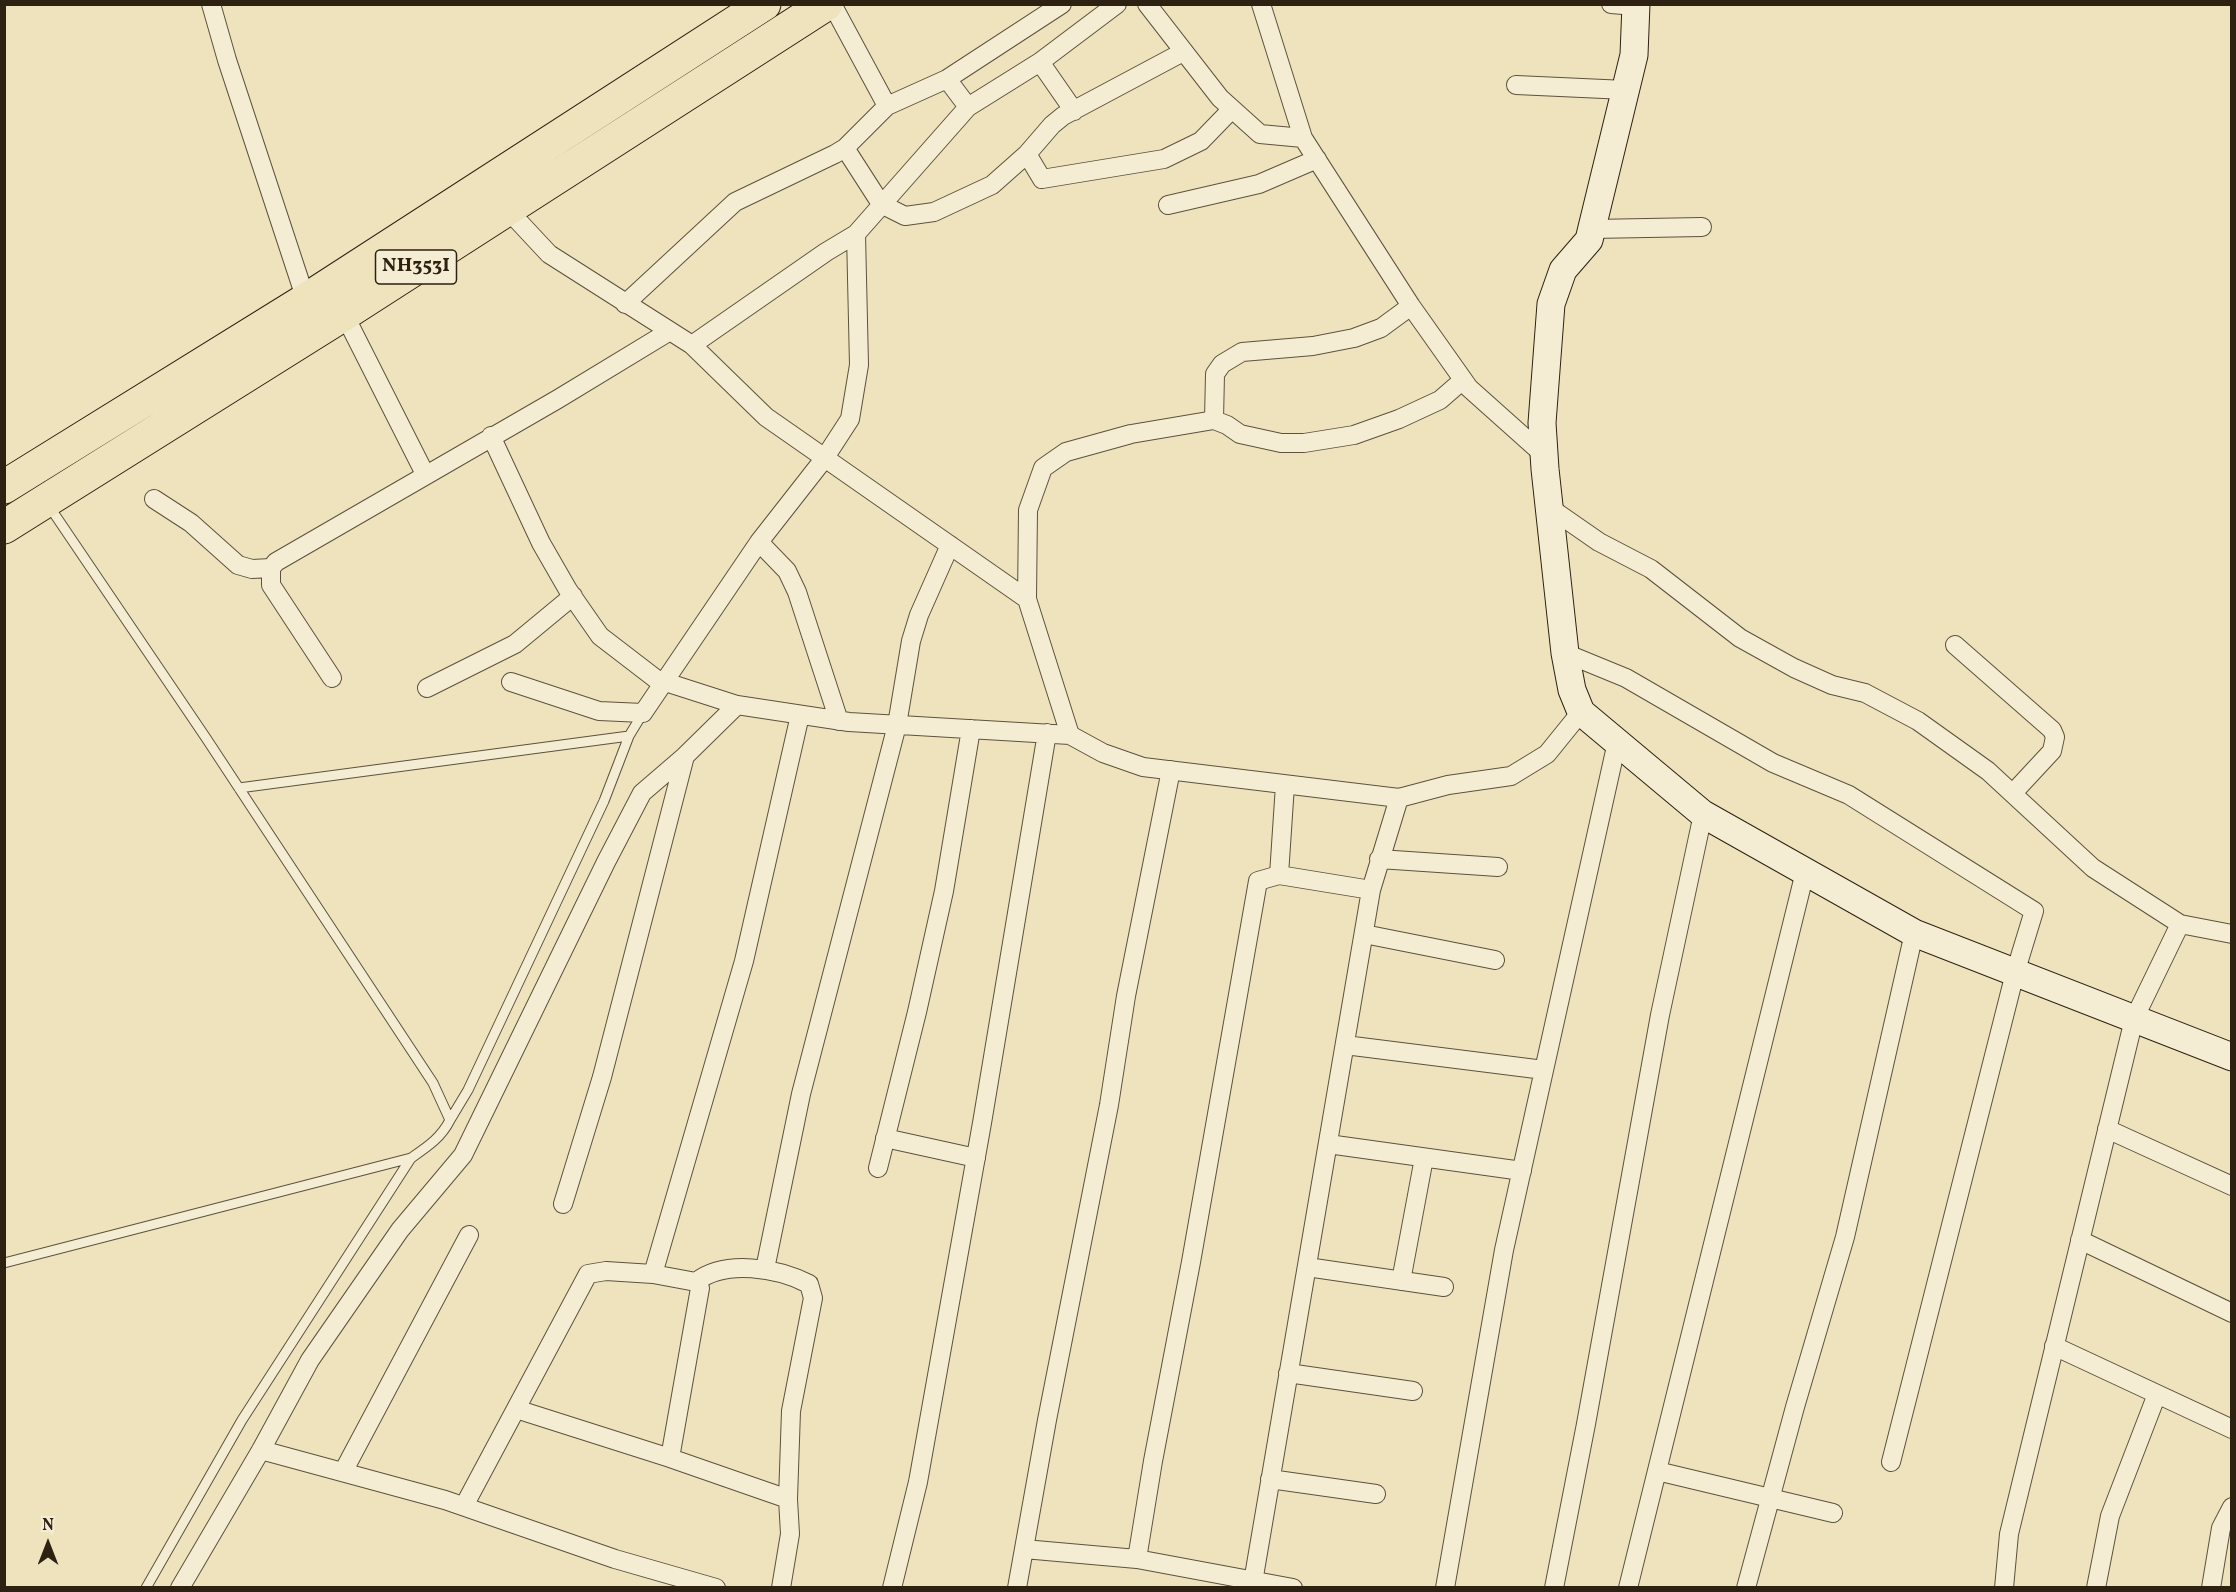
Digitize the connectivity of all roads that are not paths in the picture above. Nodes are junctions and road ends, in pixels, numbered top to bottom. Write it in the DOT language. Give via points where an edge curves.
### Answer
graph roads {
  1 [pos="211,4"];
  2 [pos="764,4"];
  3 [pos="826,4"];
  4 [pos="832,4"];
  5 [pos="1062,4"];
  6 [pos="1117,4"];
  7 [pos="1147,4"];
  8 [pos="1261,4"];
  9 [pos="1628,5"];
  10 [pos="1183,52"];
  11 [pos="1040,62"];
  12 [pos="947,80"];
  13 [pos="1516,85"];
  14 [pos="1626,90"];
  15 [pos="887,106"];
  16 [pos="968,107"];
  17 [pos="1232,109"];
  18 [pos="1074,111"];
  19 [pos="1303,138"];
  20 [pos="845,148"];
  21 [pos="1027,154"];
  22 [pos="1317,159"];
  23 [pos="880,204"];
  24 [pos="1168,205"];
  25 [pos="507,209"];
  26 [pos="1702,227"];
  27 [pos="1592,229"];
  28 [pos="856,234"];
  29 [pos="306,300"];
  30 [pos="625,304"];
  31 [pos="1411,306"];
  32 [pos="344,314"];
  33 [pos="670,331"];
  34 [pos="692,345"];
  35 [pos="1463,380"];
  36 [pos="1214,420"];
  37 [pos="491,436"];
  38 [pos="1544,454"];
  39 [pos="824,459"];
  40 [pos="425,474"];
  41 [pos="13,482"];
  42 [pos="154,499"];
  43 [pos="45,501"];
  44 [pos="1550,508"];
  45 [pos="4,527"];
  46 [pos="759,542"];
  47 [pos="950,545"];
  48 [pos="271,568"];
  49 [pos="573,596"];
  50 [pos="1027,599"];
  51 [pos="1955,645"];
  52 [pos="1564,653"];
  53 [pos="332,678"];
  54 [pos="511,682"];
  55 [pos="665,682"];
  56 [pos="427,688"];
  57 [pos="737,705"];
  58 [pos="1581,712"];
  59 [pos="643,713"];
  60 [pos="800,715"];
  61 [pos="839,721"];
  62 [pos="897,725"];
  63 [pos="971,729"];
  64 [pos="1047,734"];
  65 [pos="1070,735"];
  66 [pos="629,736"];
  67 [pos="1617,742"];
  68 [pos="685,756"];
  69 [pos="1171,770"];
  70 [pos="1285,785"];
  71 [pos="239,788"];
  72 [pos="2013,793"];
  73 [pos="1399,798"];
  74 [pos="1703,814"];
  75 [pos="1379,860"];
  76 [pos="1498,867"];
  77 [pos="1805,872"];
  78 [pos="1279,875"];
  79 [pos="1371,890"];
  80 [pos="2180,924"];
  81 [pos="1914,933"];
  82 [pos="1364,934"];
  83 [pos="2232,934"];
  84 [pos="1495,960"];
  85 [pos="2015,973"];
  86 [pos="2134,1019"];
  87 [pos="1345,1046"];
  88 [pos="2232,1057"];
  89 [pos="1544,1070"];
  90 [pos="450,1120"];
  91 [pos="2107,1129"];
  92 [pos="885,1138"];
  93 [pos="1328,1144"];
  94 [pos="411,1158"];
  95 [pos="976,1158"];
  96 [pos="1424,1158"];
  97 [pos="878,1168"];
  98 [pos="1522,1172"];
  99 [pos="2232,1186"];
  100 [pos="562,1203"];
  101 [pos="469,1235"];
  102 [pos="2080,1240"];
  103 [pos="4,1263"];
  104 [pos="1307,1267"];
  105 [pos="765,1269"];
  106 [pos="653,1274"];
  107 [pos="1401,1281"];
  108 [pos="696,1282"];
  109 [pos="1444,1287"];
  110 [pos="2232,1313"];
  111 [pos="2054,1346"];
  112 [pos="1288,1373"];
  113 [pos="1413,1391"];
  114 [pos="2157,1394"];
  115 [pos="516,1409"];
  116 [pos="2232,1428"];
  117 [pos="261,1450"];
  118 [pos="670,1458"];
  119 [pos="1891,1462"];
  120 [pos="1657,1471"];
  121 [pos="343,1472"];
  122 [pos="1270,1479"];
  123 [pos="1376,1494"];
  124 [pos="1770,1498"];
  125 [pos="788,1499"];
  126 [pos="464,1506"];
  127 [pos="2232,1507"];
  128 [pos="1833,1513"];
  129 [pos="1024,1549"];
  130 [pos="1137,1558"];
  131 [pos="1252,1583"];
  132 [pos="146,1587"];
  133 [pos="180,1587"];
  134 [pos="716,1587"];
  135 [pos="781,1587"];
  136 [pos="892,1587"];
  137 [pos="1017,1587"];
  138 [pos="1293,1587"];
  139 [pos="1445,1587"];
  140 [pos="1554,1587"];
  141 [pos="1628,1587"];
  142 [pos="1746,1587"];
  143 [pos="2004,1587"];
  144 [pos="2096,1587"];
  145 [pos="2211,1587"];
  1 -- 29 [label="street"];
  2 -- 29 [label="highway, NH353I"];
  3 -- 25 [label="highway, NH353I"];
  4 -- 15 [label="street"];
  5 -- 12 [label="street"];
  6 -- 11 [label="street"];
  7 -- 10 [label="street"];
  8 -- 19 [label="street"];
  9 -- 14 [label="street" via="1634,55"];
  10 -- 17 [label="street"];
  10 -- 18 [label="street"];
  11 -- 16 [label="street"];
  11 -- 18 [label="street"];
  12 -- 15 [label="street"];
  12 -- 16 [label="street"];
  13 -- 14 [label="street"];
  14 -- 27 [label="street"];
  15 -- 20 [label="street"];
  16 -- 23 [label="street"];
  17 -- 19 [label="street" via="1260,134"];
  17 -- 21 [label="street" via="1201,141 1164,159 1042,178"];
  18 -- 21 [label="street" via="1052,125"];
  19 -- 22 [label="street"];
  20 -- 23 [label="street"];
  20 -- 30 [label="street" via="735,202"];
  21 -- 23 [label="street" via="992,185 934,212 905,216"];
  22 -- 24 [label="street" via="1259,184"];
  22 -- 31 [label="street"];
  23 -- 28 [label="street"];
  25 -- 30 [label="street" via="549,254"];
  25 -- 32 [label="highway, NH353I"];
  26 -- 27 [label="street"];
  27 -- 38 [label="street" via="1589,240 1563,270 1551,304 1542,423"];
  28 -- 34 [label="street"];
  28 -- 39 [label="street" via="859,365 850,419"];
  29 -- 41 [label="highway, NH353I"];
  30 -- 33 [label="street"];
  31 -- 35 [label="street"];
  31 -- 36 [label="street" via="1381,328 1354,338 1242,352 1222,364 1215,374"];
  32 -- 40 [label="street"];
  32 -- 43 [label="highway, NH353I"];
  33 -- 34 [label="street"];
  33 -- 37 [label="street"];
  34 -- 39 [label="street" via="766,417"];
  35 -- 36 [label="street" via="1440,400 1354,435 1281,443 1240,434"];
  35 -- 38 [label="street"];
  36 -- 50 [label="street" via="1131,434 1066,452 1043,468 1028,510"];
  37 -- 40 [label="street"];
  37 -- 49 [label="street" via="541,543"];
  38 -- 44 [label="street"];
  39 -- 46 [label="street"];
  39 -- 47 [label="street"];
  40 -- 48 [label="street"];
  41 -- 43 [label="street"];
  42 -- 48 [label="street" via="191,523 238,565"];
  43 -- 45 [label="highway, NH353I"];
  43 -- 71 [label="lane"];
  44 -- 52 [label="street"];
  44 -- 72 [label="street" via="1599,542 1651,569 1740,638 1794,668 1832,685 1865,693 1917,721"];
  46 -- 55 [label="street"];
  46 -- 61 [label="street" via="787,571 797,592"];
  47 -- 50 [label="street"];
  47 -- 62 [label="street" via="914,629"];
  48 -- 53 [label="street" via="271,585"];
  49 -- 55 [label="street" via="600,636"];
  49 -- 56 [label="street" via="514,644"];
  50 -- 65 [label="street"];
  51 -- 72 [label="street" via="2052,730 2055,737 2052,751"];
  52 -- 58 [label="street"];
  52 -- 85 [label="street" via="1626,678 1773,763 1849,795 2034,911"];
  54 -- 59 [label="street" via="599,711"];
  55 -- 57 [label="street"];
  55 -- 59 [label="street"];
  57 -- 60 [label="street"];
  57 -- 68 [label="street"];
  58 -- 67 [label="street"];
  58 -- 73 [label="street" via="1547,754 1511,776 1448,785"];
  59 -- 66 [label="lane"];
  60 -- 61 [label="street"];
  60 -- 106 [label="street" via="744,961"];
  61 -- 62 [label="street"];
  62 -- 63 [label="street"];
  62 -- 105 [label="street" via="801,1094"];
  63 -- 64 [label="street"];
  63 -- 92 [label="street" via="944,891"];
  64 -- 65 [label="street"];
  64 -- 95 [label="street"];
  65 -- 69 [label="street" via="1103,753 1143,767"];
  66 -- 71 [label="lane"];
  66 -- 90 [label="lane" via="604,801 468,1090"];
  67 -- 74 [label="street"];
  67 -- 89 [label="street"];
  68 -- 100 [label="street" via="602,1077"];
  68 -- 117 [label="street" via="642,793 463,1155 400,1230 310,1360"];
  69 -- 70 [label="street"];
  69 -- 129 [label="street"];
  70 -- 73 [label="street"];
  70 -- 78 [label="street"];
  71 -- 90 [label="lane" via="433,1083"];
  72 -- 80 [label="street" via="2093,868"];
  73 -- 75 [label="street"];
  74 -- 77 [label="street"];
  74 -- 140 [label="street" via="1660,1015"];
  75 -- 76 [label="street"];
  75 -- 79 [label="street"];
  77 -- 81 [label="street"];
  77 -- 120 [label="street"];
  78 -- 79 [label="street"];
  78 -- 130 [label="street" via="1258,880"];
  79 -- 82 [label="street"];
  80 -- 83 [label="street"];
  80 -- 86 [label="street"];
  81 -- 85 [label="street"];
  81 -- 124 [label="street" via="1845,1237"];
  82 -- 84 [label="street"];
  82 -- 87 [label="street"];
  85 -- 86 [label="street"];
  85 -- 119 [label="street"];
  86 -- 88 [label="street"];
  86 -- 91 [label="street"];
  87 -- 89 [label="street"];
  87 -- 93 [label="street"];
  89 -- 98 [label="street"];
  90 -- 94 [label="lane" via="432,1144"];
  91 -- 99 [label="street"];
  91 -- 102 [label="street"];
  92 -- 95 [label="street"];
  92 -- 97 [label="street"];
  93 -- 96 [label="street"];
  93 -- 104 [label="street"];
  94 -- 103 [label="lane"];
  94 -- 132 [label="lane" via="242,1420"];
  95 -- 136 [label="street" via="918,1482"];
  96 -- 98 [label="street"];
  96 -- 107 [label="street"];
  98 -- 139 [label="street" via="1504,1250"];
  101 -- 121 [label="street"];
  102 -- 110 [label="street"];
  102 -- 111 [label="street"];
  104 -- 107 [label="street"];
  104 -- 112 [label="street"];
  105 -- 108 [label="street" via="723,1270 706,1274"];
  105 -- 125 [label="street" via="808,1284 813,1298 792,1412"];
  106 -- 108 [label="street"];
  106 -- 115 [label="street" via="588,1274"];
  107 -- 109 [label="street"];
  108 -- 118 [label="street" via="700,1295"];
  111 -- 114 [label="street"];
  111 -- 143 [label="street" via="2009,1534"];
  112 -- 113 [label="street"];
  112 -- 122 [label="street"];
  114 -- 116 [label="street"];
  114 -- 144 [label="street" via="2110,1516"];
  115 -- 118 [label="street"];
  115 -- 126 [label="street"];
  117 -- 121 [label="street"];
  117 -- 133 [label="street"];
  118 -- 125 [label="street"];
  120 -- 124 [label="street"];
  120 -- 141 [label="street"];
  121 -- 126 [label="street"];
  122 -- 123 [label="street"];
  122 -- 131 [label="street"];
  124 -- 128 [label="street"];
  124 -- 142 [label="street"];
  125 -- 135 [label="street" via="790,1534"];
  126 -- 134 [label="street" via="615,1559"];
  127 -- 145 [label="street" via="2221,1528"];
  129 -- 130 [label="street"];
  129 -- 137 [label="street"];
  130 -- 131 [label="street"];
  131 -- 138 [label="street"];
}
